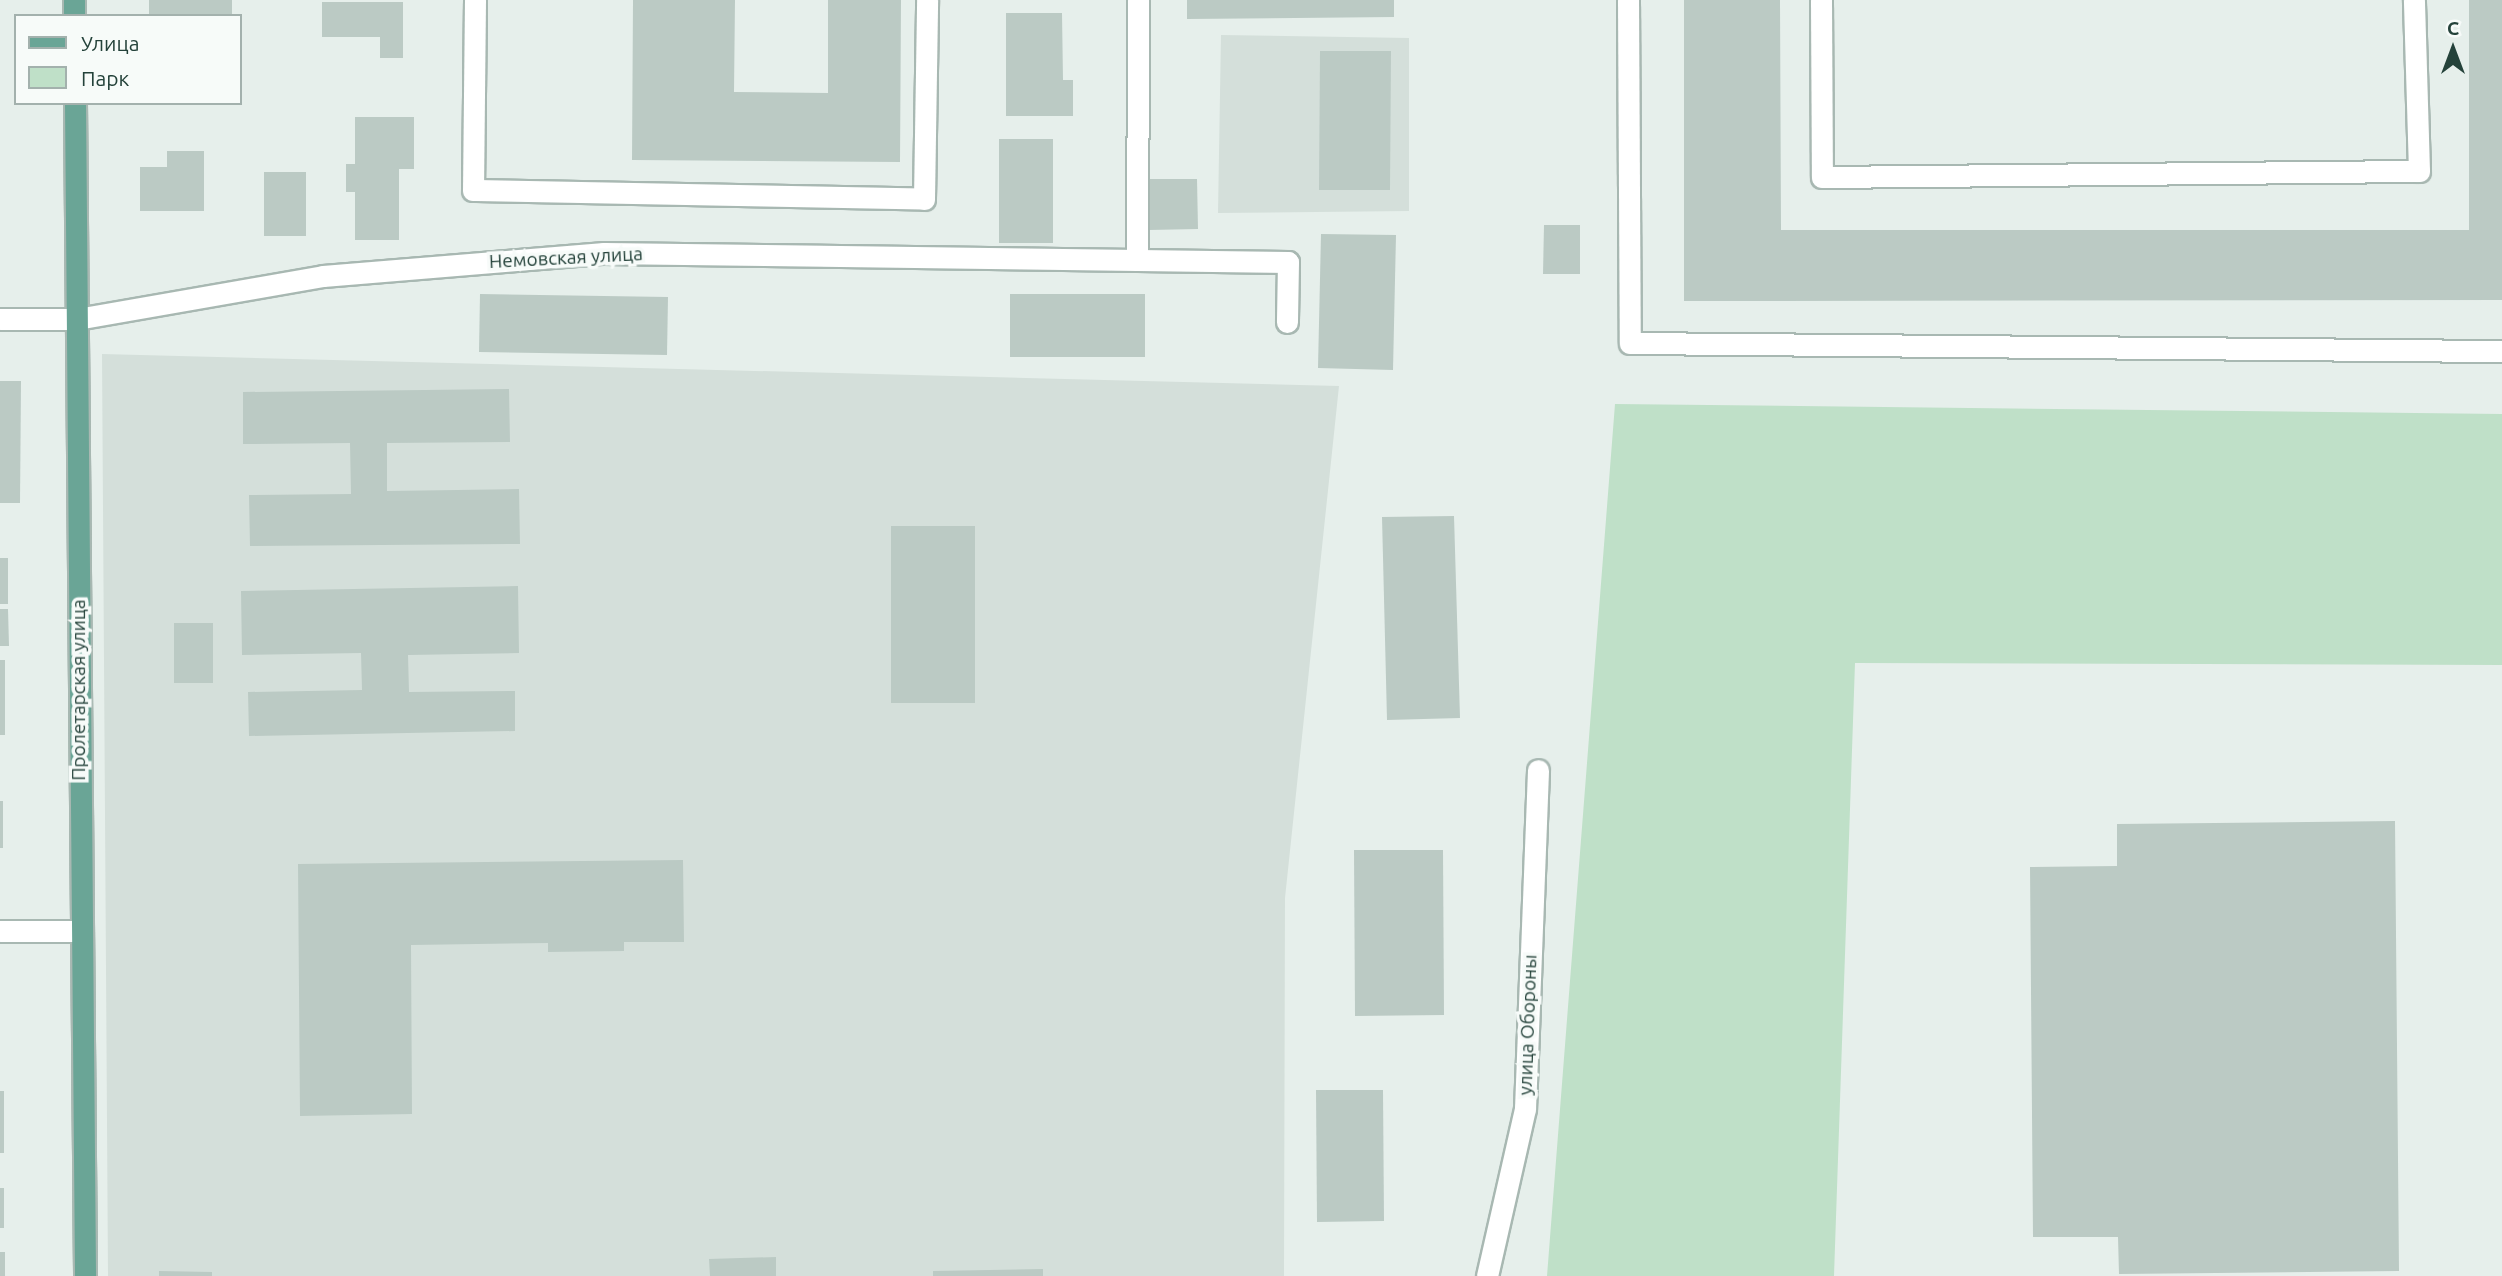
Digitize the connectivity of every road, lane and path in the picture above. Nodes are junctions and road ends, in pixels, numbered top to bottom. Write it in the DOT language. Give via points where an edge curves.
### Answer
graph roads {
  1 [pos="475,0"];
  2 [pos="927,0"];
  3 [pos="1138,0"];
  4 [pos="1628,0"];
  5 [pos="1821,0"];
  6 [pos="2414,0"];
  7 [pos="75,105"];
  8 [pos="1137,260"];
  9 [pos="0,319"];
  10 [pos="77,319"];
  11 [pos="1287,322"];
  12 [pos="2502,351"];
  13 [pos="1538,770"];
  14 [pos="0,931"];
  15 [pos="81,931"];
  16 [pos="85,1276"];
  17 [pos="1487,1276"];
  1 -- 2 [label="street" via="473,190 924,199"];
  3 -- 8 [label="street"];
  4 -- 12 [label="street" via="1630,343"];
  5 -- 6 [label="street" via="1822,177 2419,171"];
  7 -- 10 [label="main road, Пролетарская улица"];
  8 -- 10 [label="street, Немовская улица" via="604,253 323,276"];
  8 -- 11 [label="street, Немовская улица" via="1288,262"];
  9 -- 10 [label="street, Немовская улица"];
  10 -- 15 [label="main road, Пролетарская улица"];
  13 -- 17 [label="street, улица Обороны" via="1525,1109"];
  14 -- 15 [label="street"];
  15 -- 16 [label="main road, Пролетарская улица"];
}
